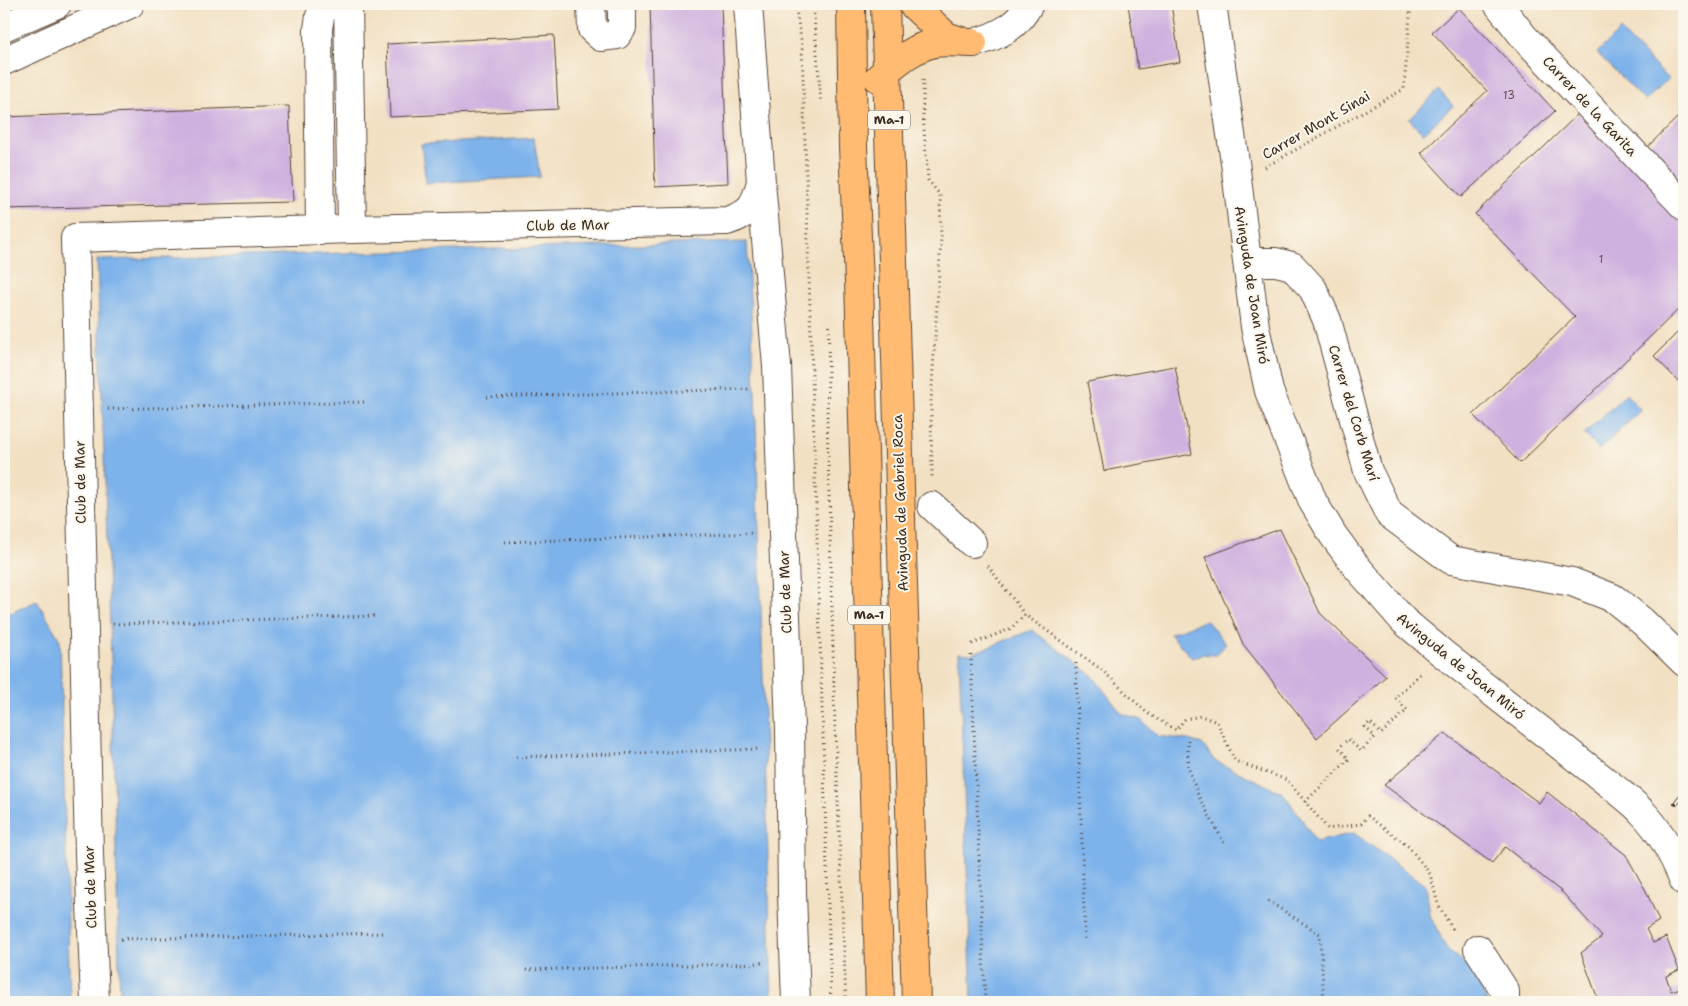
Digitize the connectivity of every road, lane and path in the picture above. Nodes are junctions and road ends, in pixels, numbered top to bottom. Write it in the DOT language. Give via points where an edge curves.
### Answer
graph roads {
  1 [pos="57,4"];
  2 [pos="130,4"];
  3 [pos="326,4"];
  4 [pos="348,4"];
  5 [pos="591,4"];
  6 [pos="622,4"];
  7 [pos="748,4"];
  8 [pos="795,4"];
  9 [pos="813,4"];
  10 [pos="851,4"];
  11 [pos="885,4"];
  12 [pos="912,4"];
  13 [pos="1029,4"];
  14 [pos="1212,4"];
  15 [pos="1411,4"];
  16 [pos="1498,4"];
  17 [pos="4,27"];
  18 [pos="973,43"];
  19 [pos="4,61"];
  20 [pos="888,70"];
  21 [pos="889,109"];
  22 [pos="822,110"];
  23 [pos="853,147"];
  24 [pos="1263,168"];
  25 [pos="761,182"];
  26 [pos="1684,206"];
  27 [pos="352,229"];
  28 [pos="320,230"];
  29 [pos="1247,262"];
  30 [pos="829,318"];
  31 [pos="754,388"];
  32 [pos="487,397"];
  33 [pos="367,402"];
  34 [pos="102,409"];
  35 [pos="932,506"];
  36 [pos="759,533"];
  37 [pos="505,542"];
  38 [pos="972,543"];
  39 [pos="1025,615"];
  40 [pos="374,616"];
  41 [pos="110,624"];
  42 [pos="972,644"];
  43 [pos="1442,653"];
  44 [pos="971,654"];
  45 [pos="1684,662"];
  46 [pos="1076,663"];
  47 [pos="1188,740"];
  48 [pos="765,749"];
  49 [pos="516,757"];
  50 [pos="1305,802"];
  51 [pos="1224,843"];
  52 [pos="1684,881"];
  53 [pos="1268,901"];
  54 [pos="385,933"];
  55 [pos="119,939"];
  56 [pos="1085,940"];
  57 [pos="1478,949"];
  58 [pos="771,963"];
  59 [pos="526,970"];
  60 [pos="95,1002"];
  61 [pos="796,1002"];
  62 [pos="831,1002"];
  63 [pos="846,1002"];
  64 [pos="880,1002"];
  65 [pos="916,1002"];
  66 [pos="985,1002"];
  67 [pos="1324,1002"];
  68 [pos="1505,1002"];
  1 -- 17 [label="street"];
  2 -- 19 [label="street"];
  3 -- 28 [label="street" via="318,29"];
  4 -- 27 [label="street"];
  5 -- 6 [label="street" via="592,29 601,36 618,35 622,28"];
  7 -- 25 [label="street, Club de Mar"];
  8 -- 62 [label="path" via="802,45"];
  9 -- 22 [label="path"];
  10 -- 23 [label="highway, Ma-1"];
  11 -- 20 [label="highway, Avinguda de Gabriel Roca / Ma-1"];
  12 -- 18 [label="highway" via="946,36"];
  13 -- 18 [label="street" via="1007,30"];
  14 -- 29 [label="street, Avinguda de Joan Miró"];
  15 -- 24 [label="path, Carrer Mont Sinai" via="1404,89"];
  16 -- 26 [label="street, Carrer de la Garita" via="1524,37"];
  18 -- 20 [label="highway" via="935,43 917,49"];
  18 -- 21 [label="highway" via="952,46 920,65 902,84"];
  20 -- 21 [label="highway, Avinguda de Gabriel Roca / Ma-1"];
  20 -- 23 [label="highway" via="876,80 862,104"];
  21 -- 65 [label="highway, Avinguda de Gabriel Roca / Ma-1"];
  23 -- 64 [label="highway, Ma-1"];
  25 -- 27 [label="street, Club de Mar" via="755,204 749,212 727,221"];
  25 -- 61 [label="street, Club de Mar" via="777,366"];
  27 -- 28 [label="street, Club de Mar"];
  28 -- 60 [label="street, Club de Mar" via="75,238"];
  29 -- 43 [label="street, Avinguda de Joan Miró" via="1255,327 1269,391 1313,502 1333,536 1376,591 1403,620"];
  29 -- 45 [label="street, Carrer del Corb Marí" via="1276,262 1292,266 1313,289 1327,320 1368,470 1389,514 1451,560 1572,582 1613,598"];
  30 -- 63 [label="path" via="827,417"];
  31 -- 32 [label="path"];
  33 -- 34 [label="path"];
  35 -- 38 [label="street"];
  36 -- 37 [label="path"];
  38 -- 39 [label="path"];
  39 -- 42 [label="path" via="1010,629"];
  39 -- 50 [label="path" via="1102,670 1147,713 1176,730 1185,719 1201,716 1217,722 1235,761 1287,780"];
  40 -- 41 [label="path"];
  43 -- 50 [label="path" via="1395,698 1407,710 1382,734 1370,722 1365,727 1375,737 1361,752 1348,738 1338,748 1349,759"];
  43 -- 52 [label="street, Avinguda de Joan Miró" via="1642,812 1668,848"];
  44 -- 66 [label="path"];
  46 -- 56 [label="path"];
  47 -- 51 [label="path" via="1188,767 1198,795"];
  48 -- 49 [label="path"];
  50 -- 57 [label="path" via="1328,829 1361,824 1368,816 1409,847 1430,874 1438,904 1455,934"];
  53 -- 67 [label="path" via="1320,934"];
  54 -- 55 [label="path"];
  57 -- 68 [label="street" via="1505,991"];
  58 -- 59 [label="path"];
}
